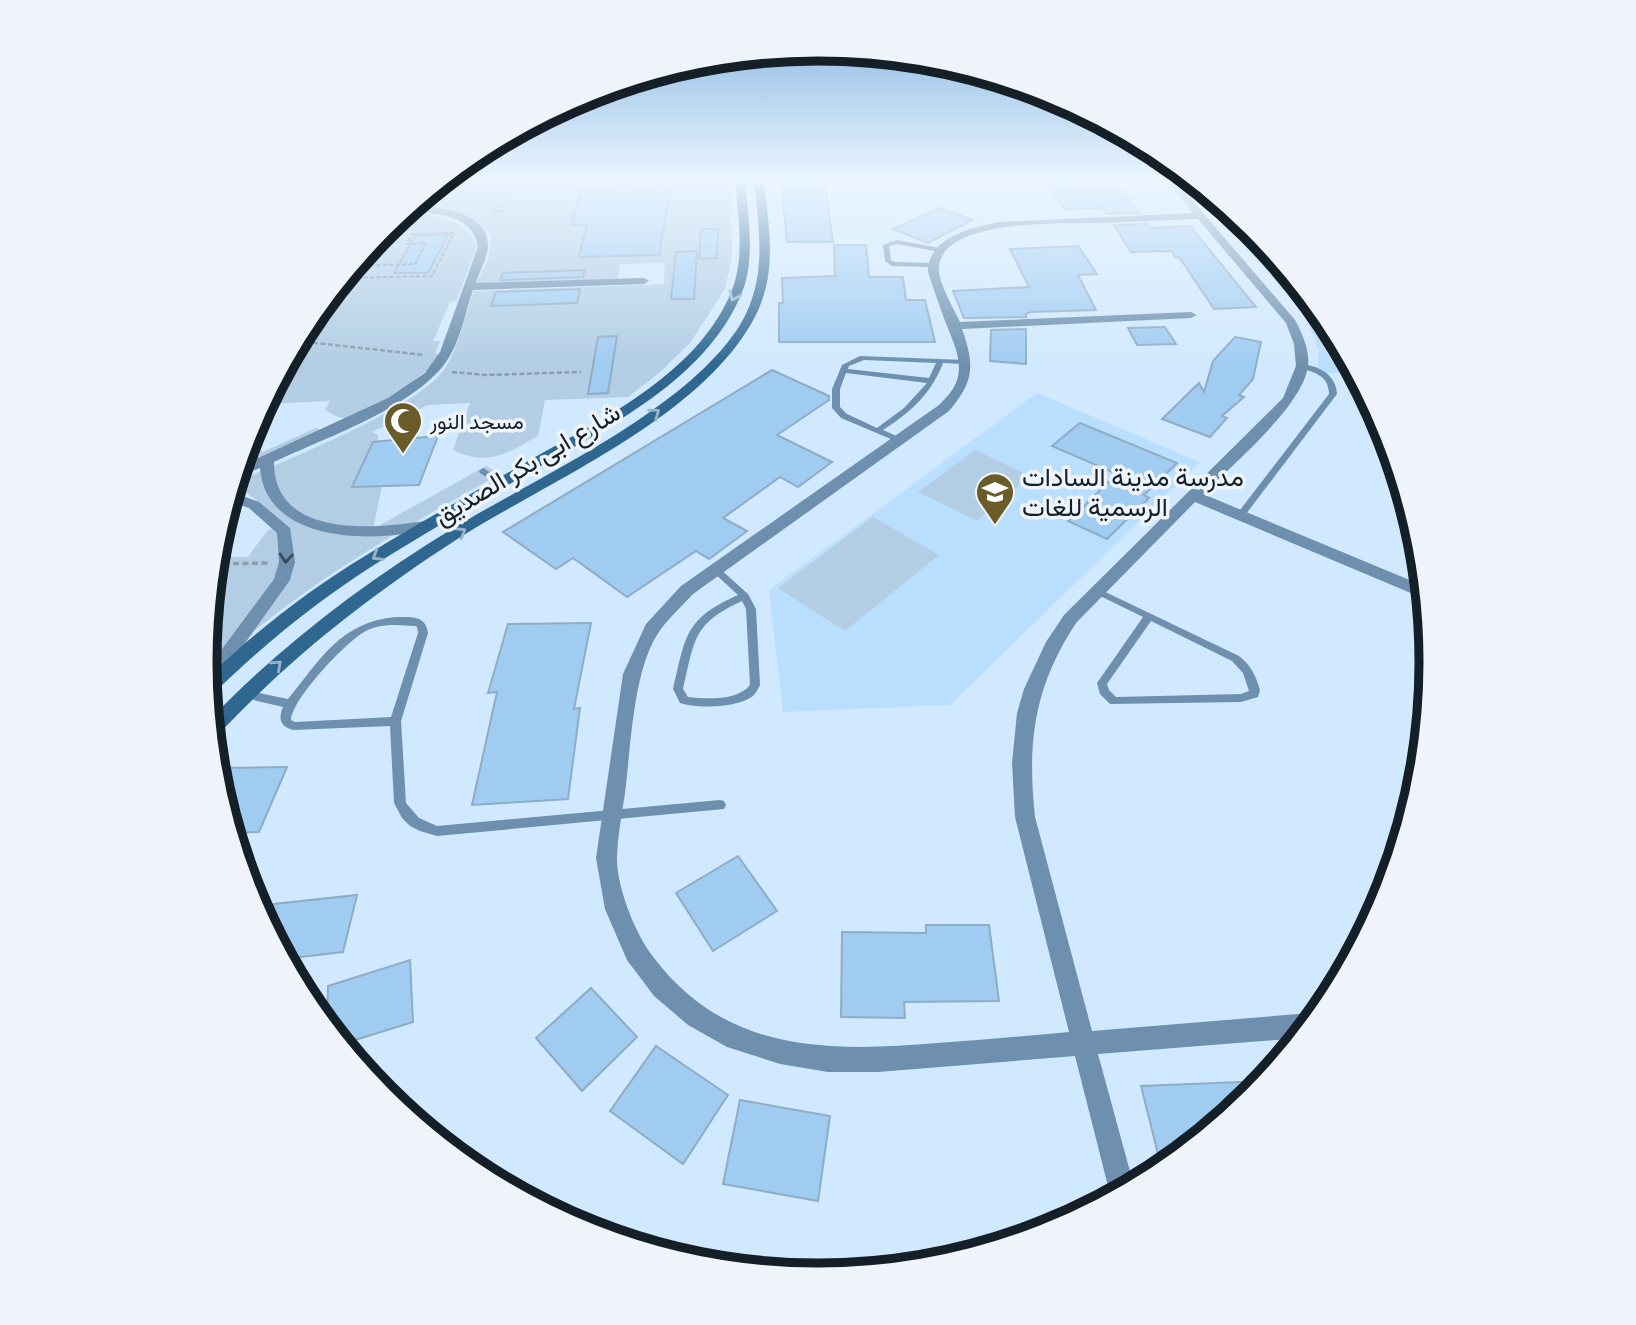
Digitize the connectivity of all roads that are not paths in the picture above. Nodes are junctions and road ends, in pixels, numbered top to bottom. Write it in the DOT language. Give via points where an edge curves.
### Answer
graph roads {
  1 [pos="483,242"];
  2 [pos="742,242"];
  3 [pos="765,242"];
  4 [pos="956,242"];
  5 [pos="1223,242"];
  6 [pos="936,258"];
  7 [pos="743,270"];
  8 [pos="765,271"];
  9 [pos="644,281"];
  10 [pos="469,287"];
  11 [pos="1191,315"];
  12 [pos="953,326"];
  13 [pos="940,361"];
  14 [pos="965,362"];
  15 [pos="1301,366"];
  16 [pos="844,371"];
  17 [pos="932,381"];
  18 [pos="597,426"];
  19 [pos="877,431"];
  20 [pos="620,437"];
  21 [pos="898,440"];
  22 [pos="267,459"];
  23 [pos="250,467"];
  24 [pos="483,471"];
  25 [pos="502,482"];
  26 [pos="1192,495"];
  27 [pos="239,500"];
  28 [pos="1240,516"];
  29 [pos="430,525"];
  30 [pos="716,570"];
  31 [pos="1414,589"];
  32 [pos="1097,591"];
  33 [pos="745,596"];
  34 [pos="1149,616"];
  35 [pos="217,668"];
  36 [pos="217,679"];
  37 [pos="245,694"];
  38 [pos="290,704"];
  39 [pos="220,721"];
  40 [pos="395,722"];
  41 [pos="720,805"];
  42 [pos="612,817"];
  43 [pos="1297,1026"];
  44 [pos="1083,1043"];
  45 [pos="1120,1183"];
  1 -- 10 [label="street"];
  2 -- 7 [label="main road, شارع ابى بكر الصديق"];
  3 -- 8 [label="main road, شارع ابى بكر الصديق"];
  4 -- 6 [label="street"];
  5 -- 15 [label="street" via="1291,322 1300,344"];
  6 -- 6 [label="lane" via="897,242 886,246 892,264"];
  6 -- 12 [label="street" via="933,272"];
  7 -- 8 [label="main road"];
  7 -- 18 [label="main road, شارع ابى بكر الصديق, one-way" via="729,309 698,350 650,392"];
  20 -- 8 [label="main road, شارع ابى بكر الصديق, one-way" via="676,397 718,359 746,322"];
  9 -- 10 [label="street"];
  10 -- 22 [label="street" via="440,362 419,384 393,401"];
  11 -- 12 [label="street"];
  12 -- 14 [label="street"];
  13 -- 14 [label="lane"];
  13 -- 16 [label="lane" via="863,358 850,362"];
  13 -- 17 [label="lane"];
  14 -- 21 [label="street" via="963,381 952,399"];
  15 -- 26 [label="street" via="1289,399"];
  15 -- 28 [label="lane" via="1326,374 1333,394"];
  16 -- 17 [label="lane"];
  16 -- 19 [label="lane" via="836,389 836,408"];
  17 -- 19 [label="lane" via="906,412"];
  18 -- 20 [label="main road"];
  18 -- 25 [label="main road, شارع ابى بكر الصديق"];
  19 -- 21 [label="lane"];
  37 -- 20 [label="main road, شارع ابى بكر الصديق, one-way" via="365,594"];
  21 -- 30 [label="street"];
  22 -- 23 [label="street"];
  22 -- 29 [label="street" via="266,474 276,499 314,525 345,533 381,533"];
  24 -- 25 [label="lane"];
  25 -- 29 [label="main road, شارع ابى بكر الصديق"];
  26 -- 28 [label="street"];
  26 -- 32 [label="street"];
  27 -- 35 [label="street, one-way" via="254,505 285,531 288,562 282,580"];
  28 -- 31 [label="street"];
  29 -- 36 [label="main road, شارع ابى بكر الصديق, one-way" via="301,606"];
  30 -- 33 [label="lane"];
  30 -- 42 [label="street" via="668,608 637,658"];
  32 -- 34 [label="lane"];
  32 -- 44 [label="street" via="1070,619 1045,658 1028,704 1020,758 1031,850"];
  33 -- 33 [label="lane" via="751,609 753,690 742,698 684,701 678,689 695,628 716,608"];
  34 -- 34 [label="lane" via="1237,659 1248,670 1254,694 1241,698 1109,698 1102,683"];
  37 -- 38 [label="lane"];
  37 -- 39 [label="main road, شارع ابى بكر الصديق"];
  38 -- 40 [label="lane" via="285,716 293,726"];
  38 -- 40 [label="lane" via="355,631 384,620 414,622 422,625 423,633"];
  40 -- 42 [label="lane" via="400,803 418,825 437,831"];
  41 -- 42 [label="lane"];
  42 -- 44 [label="street" via="606,858 608,884 626,937 648,971 684,1008 741,1042 774,1053 843,1062"];
  43 -- 44 [label="street"];
  44 -- 45 [label="street"];
}
